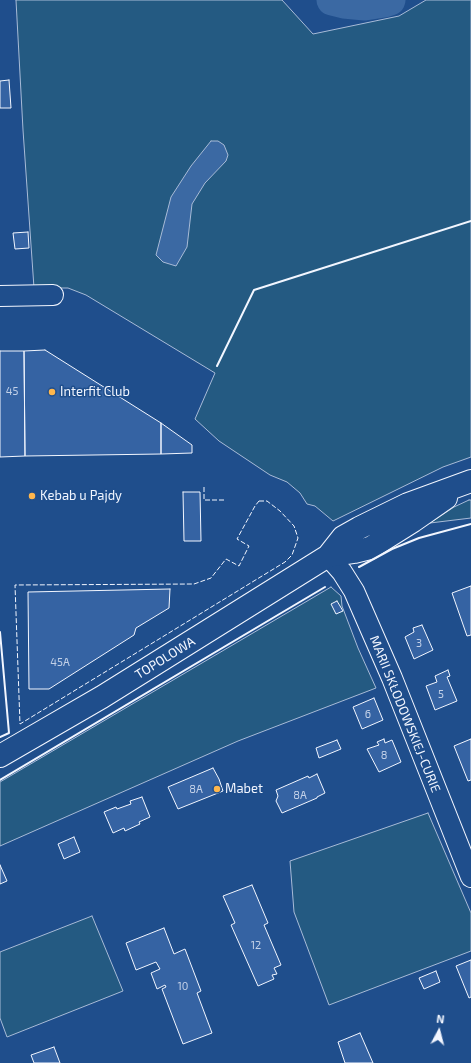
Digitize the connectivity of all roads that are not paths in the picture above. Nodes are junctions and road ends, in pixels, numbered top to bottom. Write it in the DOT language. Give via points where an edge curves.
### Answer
graph roads {
  1 [pos="53,295"];
  2 [pos="0,296"];
  3 [pos="469,482"];
  4 [pos="328,556"];
  5 [pos="0,756"];
  6 [pos="471,878"];
  1 -- 2 [label="street"];
  3 -- 4 [label="main road, TOPOLOWA" via="408,504 359,528 343,538"];
  4 -- 5 [label="main road, TOPOLOWA" via="102,697"];
  4 -- 6 [label="street, MARII SKŁODOWSKIEJ-CURIE" via="354,591 392,678"];
}
